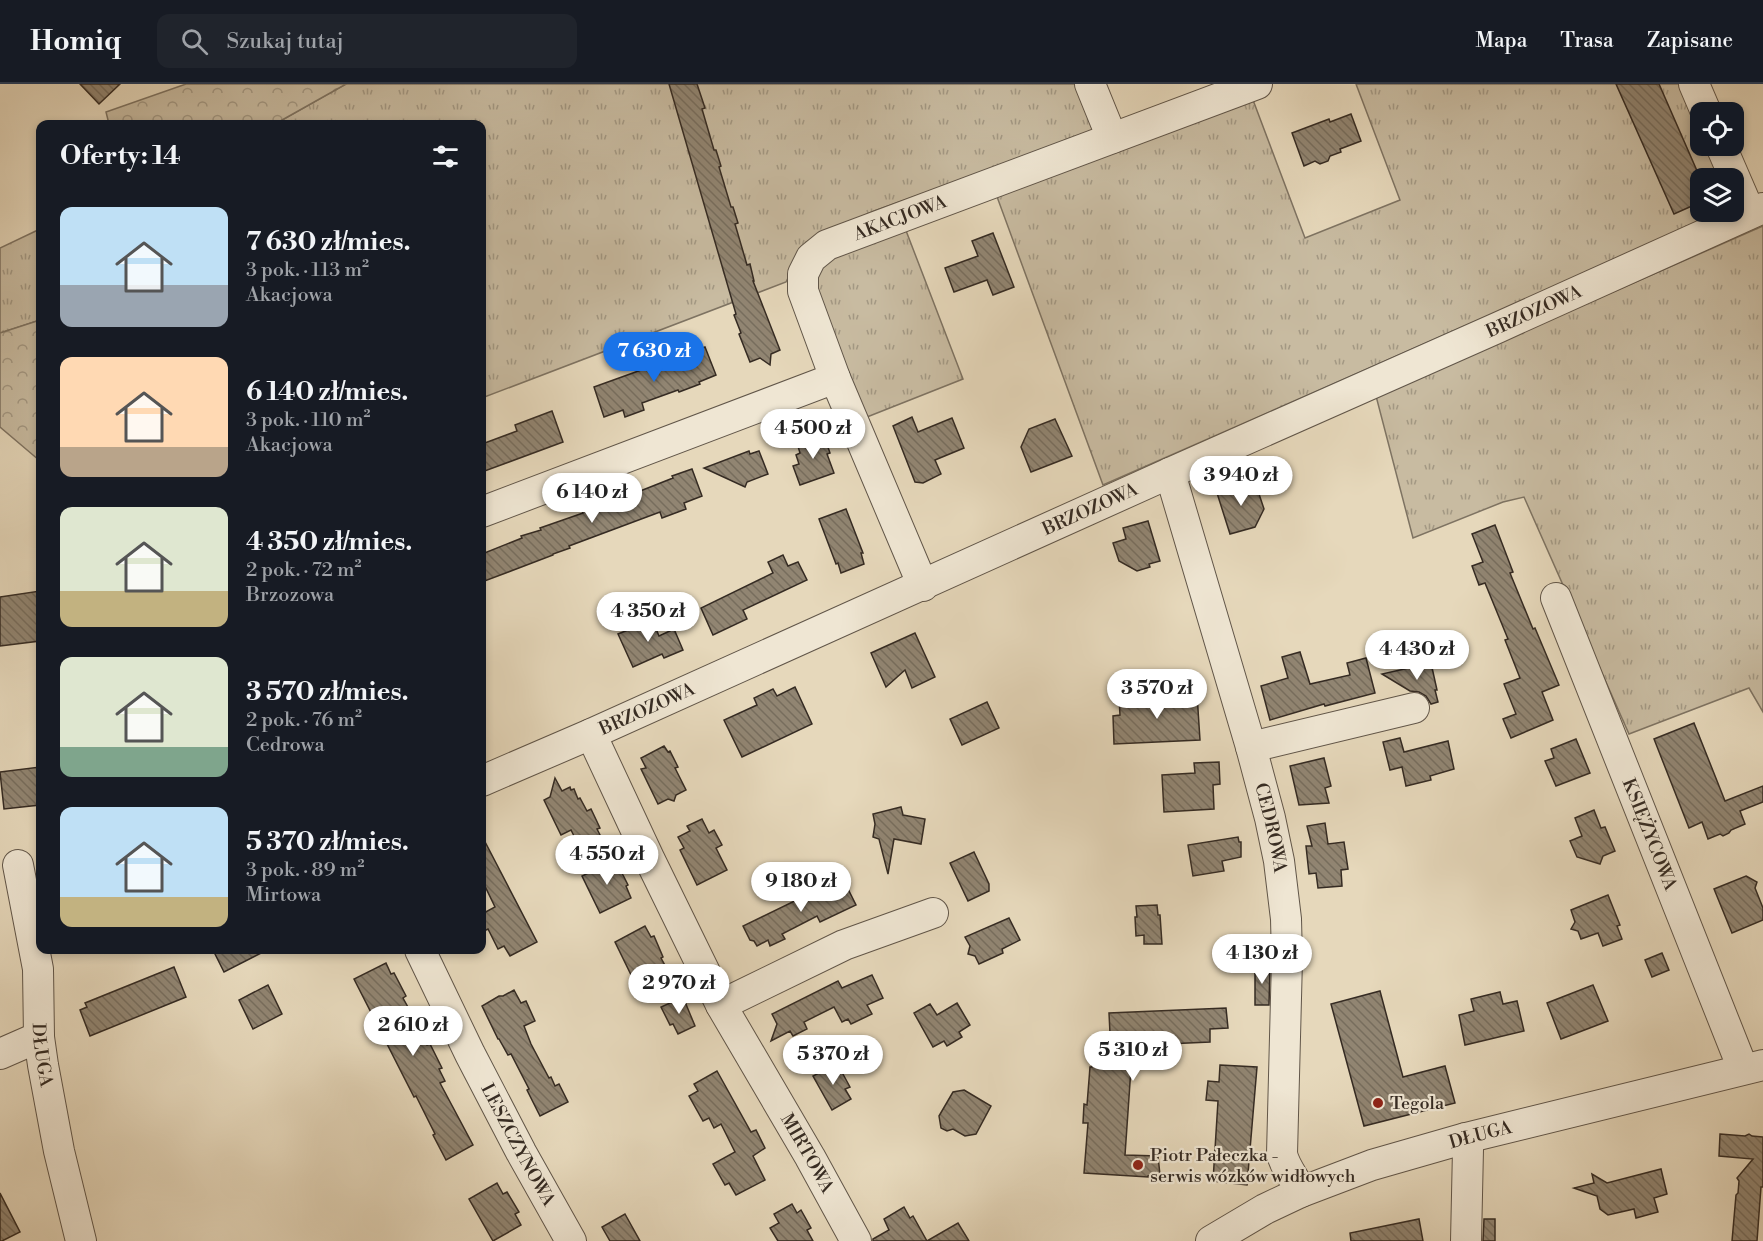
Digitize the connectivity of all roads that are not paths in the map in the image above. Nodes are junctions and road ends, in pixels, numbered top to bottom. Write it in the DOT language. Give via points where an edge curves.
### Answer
graph roads {
  1 [pos="1090,84"];
  2 [pos="1257,84"];
  3 [pos="1694,84"];
  4 [pos="1702,102"];
  5 [pos="1112,138"];
  6 [pos="1726,156"];
  7 [pos="1757,211"];
  8 [pos="836,378"];
  9 [pos="1170,473"];
  10 [pos="486,510"];
  11 [pos="923,586"];
  12 [pos="1556,598"];
  13 [pos="1414,708"];
  14 [pos="591,734"];
  15 [pos="1251,747"];
  16 [pos="486,779"];
  17 [pos="20,863"];
  18 [pos="933,913"];
  19 [pos="422,954"];
  20 [pos="721,1005"];
  21 [pos="39,1037"];
  22 [pos="0,1054"];
  23 [pos="1753,1067"];
  24 [pos="1466,1138"];
  25 [pos="1301,1192"];
  26 [pos="81,1241"];
  27 [pos="571,1241"];
  28 [pos="856,1241"];
  29 [pos="1211,1241"];
  30 [pos="1466,1241"];
  1 -- 5 [label="street"];
  2 -- 5 [label="street, AKACJOWA"];
  3 -- 4 [label="street"];
  5 -- 8 [label="street, AKACJOWA" via="827,245 810,258 803,274 803,291"];
  6 -- 7 [label="street"];
  7 -- 9 [label="street, BRZOZOWA"];
  8 -- 10 [label="street"];
  8 -- 11 [label="street, AKACJOWA"];
  9 -- 11 [label="street, BRZOZOWA"];
  9 -- 15 [label="street, CEDROWA"];
  11 -- 14 [label="street, BRZOZOWA"];
  12 -- 23 [label="street, KSIĘŻYCOWA"];
  13 -- 15 [label="street"];
  14 -- 16 [label="street, BRZOZOWA"];
  14 -- 20 [label="street, MIRTOWA"];
  15 -- 25 [label="street, CEDROWA" via="1270,818 1283,892 1287,959 1281,1154"];
  17 -- 21 [label="street, DŁUGA" via="38,969"];
  18 -- 20 [label="street" via="844,945"];
  19 -- 27 [label="street, LESZCZYNOWA" via="470,1054"];
  20 -- 28 [label="street, MIRTOWA"];
  21 -- 22 [label="street"];
  21 -- 26 [label="street, DŁUGA" via="59,1151"];
  23 -- 24 [label="street, DŁUGA"];
  24 -- 25 [label="street, DŁUGA" via="1372,1165"];
  24 -- 30 [label="street"];
  25 -- 29 [label="street, DŁUGA"];
}
